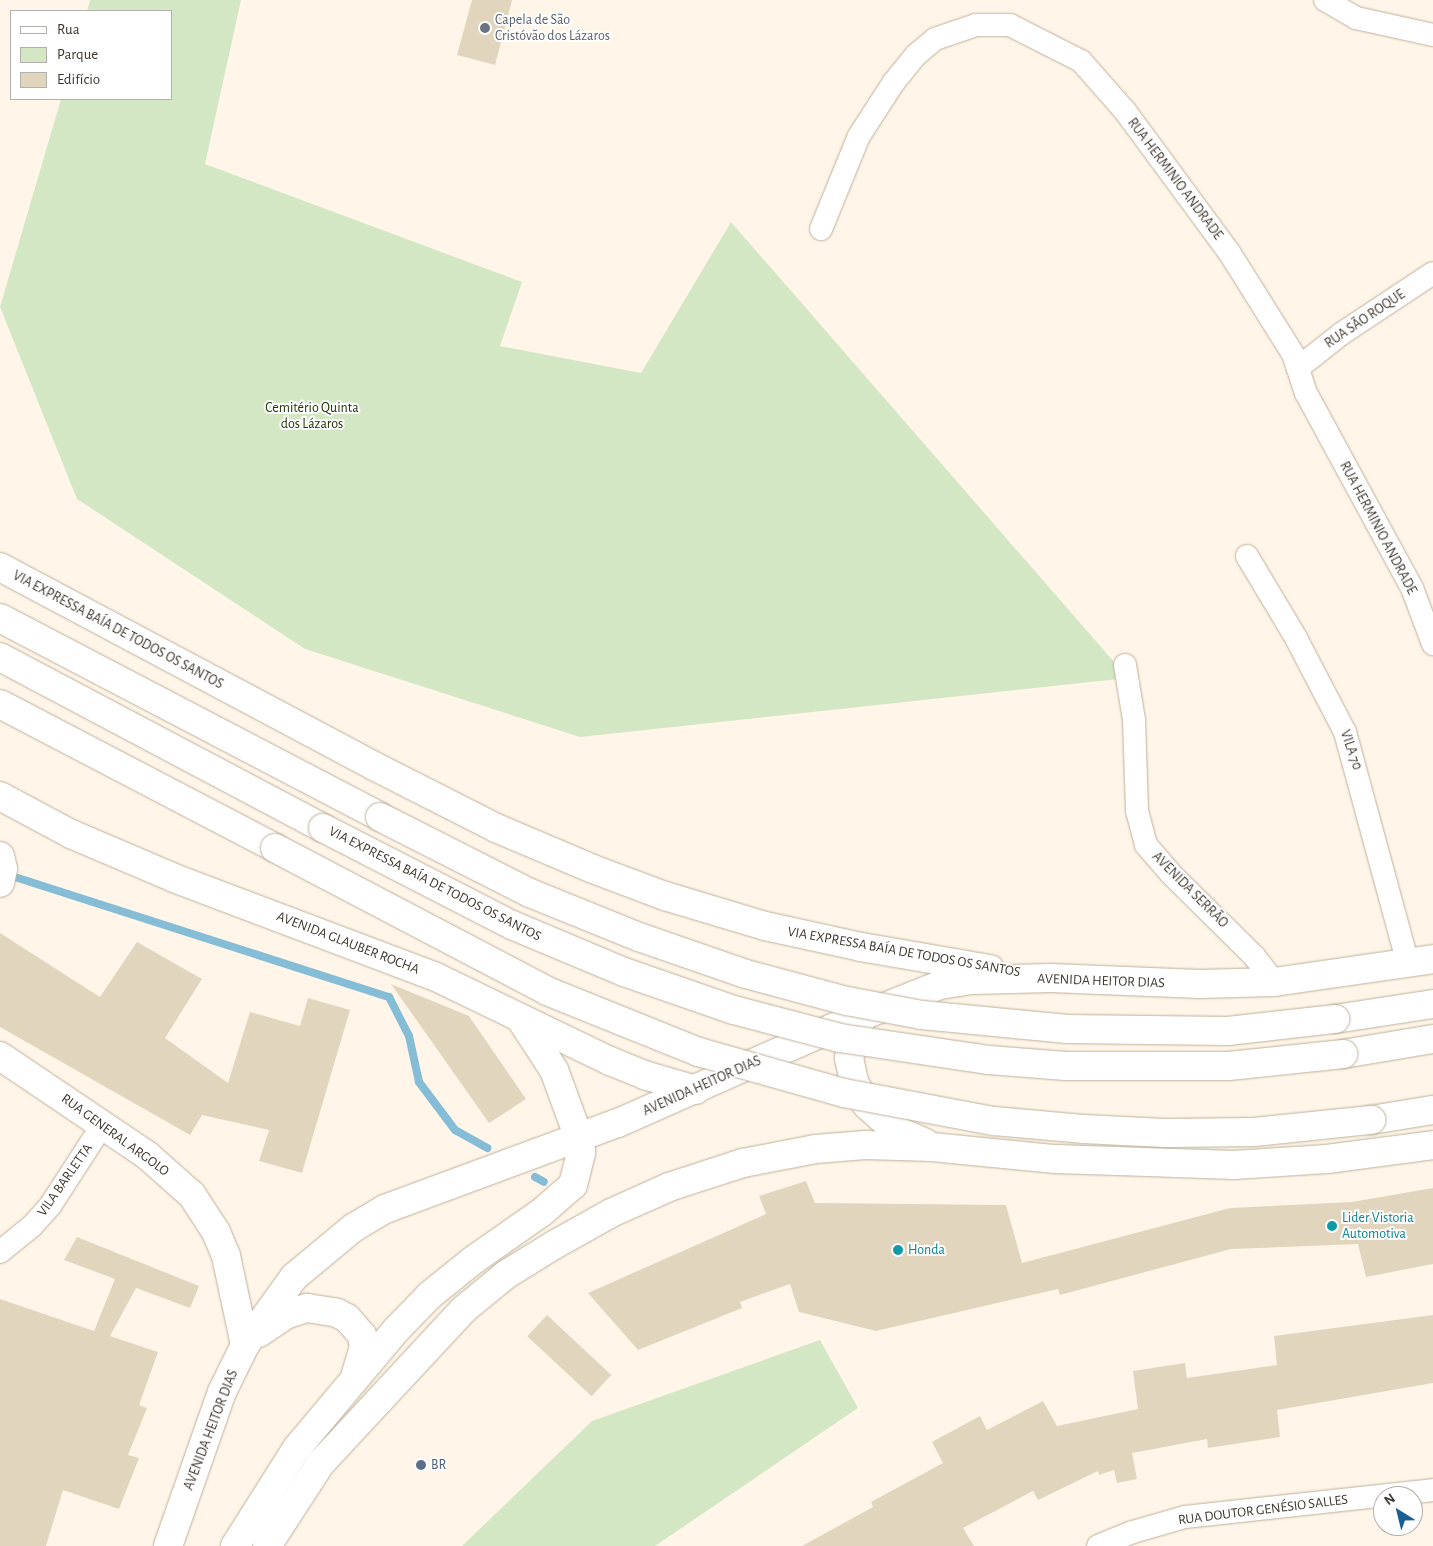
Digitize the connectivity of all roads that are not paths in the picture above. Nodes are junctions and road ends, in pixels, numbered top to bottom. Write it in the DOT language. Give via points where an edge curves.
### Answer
graph roads {
  1 [pos="1325,0"];
  2 [pos="1433,35"];
  3 [pos="822,229"];
  4 [pos="1433,273"];
  5 [pos="1298,368"];
  6 [pos="1247,556"];
  7 [pos="4,569"];
  8 [pos="0,618"];
  9 [pos="1433,644"];
  10 [pos="0,657"];
  11 [pos="1125,665"];
  12 [pos="0,704"];
  13 [pos="0,796"];
  14 [pos="0,856"];
  15 [pos="0,883"];
  16 [pos="1421,962"];
  17 [pos="1051,978"];
  18 [pos="1274,982"];
  19 [pos="1433,1004"];
  20 [pos="862,1015"];
  21 [pos="520,1018"];
  22 [pos="1433,1039"];
  23 [pos="0,1056"];
  24 [pos="696,1090"];
  25 [pos="1433,1110"];
  26 [pos="104,1124"];
  27 [pos="579,1138"];
  28 [pos="1433,1145"];
  29 [pos="932,1147"];
  30 [pos="0,1252"];
  31 [pos="245,1345"];
  32 [pos="356,1375"];
  33 [pos="1433,1490"];
  34 [pos="168,1546"];
  35 [pos="235,1546"];
  36 [pos="267,1546"];
  37 [pos="1098,1546"];
  1 -- 2 [label="street" via="1343,13 1370,23"];
  3 -- 5 [label="street, RUA HERMINIO ANDRADE" via="859,136 916,55 936,39 955,30 976,25 1010,25 1072,56 1104,85 1229,252"];
  4 -- 5 [label="street, RUA SÃO ROQUE"];
  5 -- 9 [label="street, RUA HERMINIO ANDRADE" via="1306,393 1412,588"];
  6 -- 16 [label="street, VILA 70" via="1301,646 1345,732"];
  7 -- 17 [label="main road, VIA EXPRESSA BAÍA DE TODOS OS SANTOS" via="496,828 593,869 665,896 764,926 861,948"];
  8 -- 19 [label="main road, bridge" via="530,893 639,938 746,974 847,1001 982,1022 1104,1030 1228,1031"];
  10 -- 22 [label="main road, VIA EXPRESSA BAÍA DE TODOS OS SANTOS, bridge" via="512,925 624,972 734,1010 840,1038 989,1060 1066,1066 1229,1066 1343,1054"];
  11 -- 18 [label="street, AVENIDA SERRÃO" via="1134,720 1137,811 1146,845 1254,956"];
  12 -- 25 [label="main road, bridge" via="547,991 699,1052 844,1093 994,1121 1084,1130 1254,1132"];
  13 -- 21 [label="main road, AVENIDA GLAUBER ROCHA" via="71,834 174,878 400,962"];
  14 -- 15 [label="main road" via="4,869"];
  16 -- 18 [label="main road, AVENIDA HEITOR DIAS"];
  17 -- 18 [label="main road, AVENIDA HEITOR DIAS" via="1200,984"];
  17 -- 20 [label="main road, AVENIDA HEITOR DIAS" via="972,980 940,985"];
  20 -- 24 [label="main road, AVENIDA HEITOR DIAS"];
  20 -- 29 [label="main road" via="849,1058 854,1082 867,1105 894,1129"];
  21 -- 24 [label="main road, AVENIDA GLAUBER ROCHA" via="644,1075"];
  21 -- 27 [label="main road" via="554,1070"];
  23 -- 26 [label="main road, RUA GENERAL ARGOLO"];
  24 -- 27 [label="main road, AVENIDA HEITOR DIAS"];
  26 -- 30 [label="street, VILA BARLETTA" via="50,1206 32,1226"];
  26 -- 31 [label="main road, RUA GENERAL ARGOLO" via="169,1174 203,1212 226,1256"];
  27 -- 31 [label="main road, AVENIDA HEITOR DIAS" via="385,1209 353,1228 294,1277"];
  27 -- 32 [label="main road" via="581,1152 573,1185 430,1295"];
  28 -- 29 [label="main road" via="1327,1159 1234,1164 1055,1159"];
  29 -- 36 [label="main road" via="865,1145 816,1149 743,1163 669,1187 611,1213 554,1245 507,1274 463,1310 419,1353 321,1462"];
  31 -- 32 [label="main road" via="286,1314 307,1308 337,1313 347,1318 362,1335 364,1347"];
  31 -- 34 [label="main road, AVENIDA HEITOR DIAS" via="222,1392"];
  32 -- 35 [label="main road" via="297,1448"];
  33 -- 37 [label="street, RUA DOUTOR GENÉSIO SALLES" via="1185,1517"];
}
